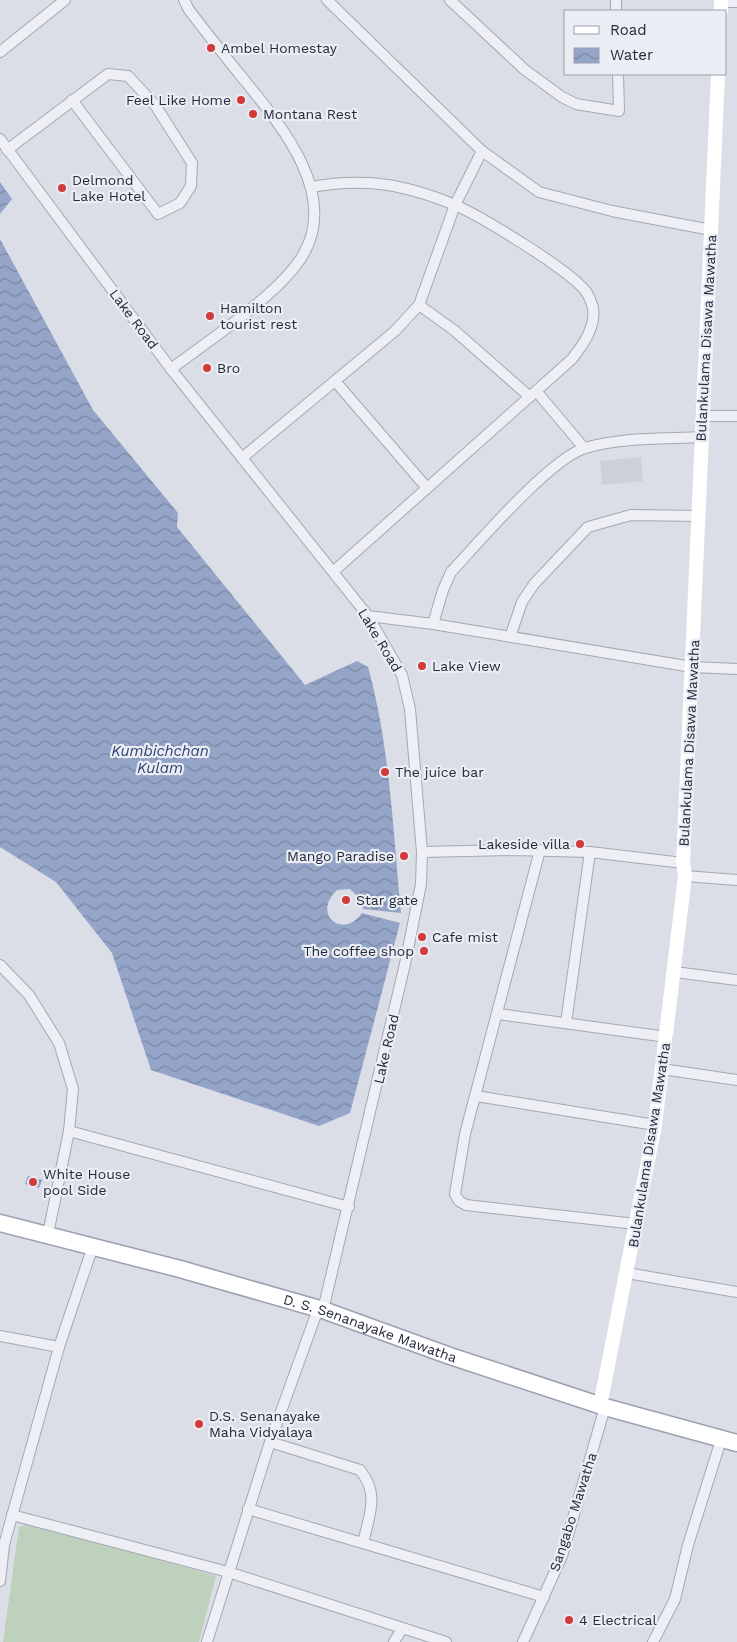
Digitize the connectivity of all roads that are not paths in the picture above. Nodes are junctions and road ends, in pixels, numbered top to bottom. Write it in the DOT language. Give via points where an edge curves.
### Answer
graph roads {
  1 [pos="65,0"];
  2 [pos="184,0"];
  3 [pos="327,0"];
  4 [pos="450,0"];
  5 [pos="737,2"];
  6 [pos="721,4"];
  7 [pos="0,52"];
  8 [pos="618,75"];
  9 [pos="718,75"];
  10 [pos="72,100"];
  11 [pos="0,139"];
  12 [pos="6,150"];
  13 [pos="482,151"];
  14 [pos="311,187"];
  15 [pos="455,205"];
  16 [pos="711,230"];
  17 [pos="419,305"];
  18 [pos="171,369"];
  19 [pos="335,381"];
  20 [pos="533,394"];
  21 [pos="703,416"];
  22 [pos="737,416"];
  23 [pos="702,437"];
  24 [pos="584,448"];
  25 [pos="242,458"];
  26 [pos="427,488"];
  27 [pos="699,516"];
  28 [pos="334,571"];
  29 [pos="368,616"];
  30 [pos="433,624"];
  31 [pos="510,637"];
  32 [pos="692,667"];
  33 [pos="737,669"];
  34 [pos="540,850"];
  35 [pos="422,852"];
  36 [pos="590,852"];
  37 [pos="684,869"];
  38 [pos="737,880"];
  39 [pos="0,965"];
  40 [pos="675,972"];
  41 [pos="737,980"];
  42 [pos="498,1014"];
  43 [pos="566,1023"];
  44 [pos="667,1037"];
  45 [pos="662,1069"];
  46 [pos="737,1080"];
  47 [pos="476,1096"];
  48 [pos="655,1125"];
  49 [pos="69,1131"];
  50 [pos="349,1207"];
  51 [pos="0,1223"];
  52 [pos="636,1224"];
  53 [pos="48,1234"];
  54 [pos="93,1246"];
  55 [pos="627,1273"];
  56 [pos="737,1292"];
  57 [pos="321,1310"];
  58 [pos="0,1336"];
  59 [pos="59,1347"];
  60 [pos="602,1406"];
  61 [pos="270,1442"];
  62 [pos="729,1442"];
  63 [pos="248,1509"];
  64 [pos="12,1515"];
  65 [pos="363,1544"];
  66 [pos="228,1572"];
  67 [pos="0,1581"];
  68 [pos="544,1597"];
  69 [pos="402,1629"];
  70 [pos="207,1642"];
  71 [pos="394,1642"];
  72 [pos="446,1642"];
  73 [pos="524,1642"];
  74 [pos="653,1642"];
  1 -- 7 [label="street"];
  2 -- 14 [label="street" via="276,120 297,152"];
  3 -- 13 [label="street"];
  4 -- 8 [label="street" via="525,70 576,104 618,111"];
  5 -- 6 [label="street"];
  9 -- 16 [label="main road, Bulankulama Disawa Mawatha"];
  10 -- 10 [label="street" via="108,74 128,76 155,105 192,163 191,186 180,203 158,214"];
  10 -- 12 [label="street"];
  11 -- 12 [label="street, Lake Road"];
  12 -- 18 [label="street, Lake Road"];
  13 -- 15 [label="street"];
  13 -- 16 [label="street" via="539,192"];
  14 -- 15 [label="street" via="334,183 393,186"];
  14 -- 18 [label="street" via="313,225 303,254 284,280"];
  15 -- 17 [label="street"];
  15 -- 20 [label="street" via="530,250 574,280 588,294 593,308 585,343"];
  16 -- 21 [label="main road, Bulankulama Disawa Mawatha"];
  17 -- 19 [label="street" via="395,331"];
  17 -- 20 [label="street"];
  18 -- 25 [label="street, Lake Road"];
  19 -- 25 [label="street"];
  19 -- 26 [label="street"];
  20 -- 24 [label="street"];
  20 -- 26 [label="street"];
  21 -- 22 [label="street"];
  21 -- 23 [label="main road, Bulankulama Disawa Mawatha"];
  23 -- 24 [label="street" via="622,441"];
  23 -- 27 [label="main road, Bulankulama Disawa Mawatha"];
  24 -- 30 [label="street" via="560,462 540,480 451,572"];
  25 -- 28 [label="street, Lake Road"];
  26 -- 28 [label="street"];
  27 -- 31 [label="street" via="631,515 588,527 534,584 522,602"];
  27 -- 32 [label="main road, Bulankulama Disawa Mawatha"];
  28 -- 29 [label="street, Lake Road"];
  29 -- 30 [label="street"];
  29 -- 35 [label="street, Lake Road" via="402,675 410,709"];
  30 -- 31 [label="street"];
  31 -- 32 [label="street"];
  32 -- 33 [label="street"];
  32 -- 37 [label="main road, Bulankulama Disawa Mawatha"];
  34 -- 35 [label="street"];
  34 -- 36 [label="street"];
  34 -- 42 [label="street"];
  35 -- 50 [label="street, Lake Road" via="421,884 405,964"];
  36 -- 37 [label="street"];
  36 -- 43 [label="street"];
  37 -- 38 [label="street"];
  37 -- 40 [label="main road, Bulankulama Disawa Mawatha"];
  39 -- 49 [label="street" via="28,995 59,1043 73,1089"];
  40 -- 41 [label="street"];
  40 -- 44 [label="main road, Bulankulama Disawa Mawatha"];
  42 -- 43 [label="street"];
  42 -- 47 [label="street"];
  43 -- 44 [label="street"];
  44 -- 45 [label="main road, Bulankulama Disawa Mawatha"];
  45 -- 46 [label="street"];
  45 -- 48 [label="main road, Bulankulama Disawa Mawatha"];
  47 -- 48 [label="street"];
  47 -- 52 [label="street" via="465,1134 455,1194 459,1201"];
  48 -- 52 [label="main road, Bulankulama Disawa Mawatha"];
  49 -- 50 [label="street"];
  49 -- 53 [label="street"];
  50 -- 57 [label="street, Lake Road"];
  51 -- 53 [label="main road, D. S. Senanayake Mawatha"];
  52 -- 55 [label="main road, Bulankulama Disawa Mawatha"];
  53 -- 54 [label="main road, D. S. Senanayake Mawatha"];
  54 -- 57 [label="main road, D. S. Senanayake Mawatha"];
  54 -- 59 [label="street"];
  55 -- 56 [label="street"];
  55 -- 60 [label="main road, Bulankulama Disawa Mawatha"];
  57 -- 60 [label="main road, D. S. Senanayake Mawatha"];
  57 -- 61 [label="street, Lake Road"];
  58 -- 59 [label="street"];
  59 -- 64 [label="street"];
  60 -- 62 [label="main road, D. S. Senanayake Mawatha"];
  60 -- 68 [label="street, Sangabo Mawatha" via="562,1556"];
  61 -- 63 [label="street, Lake Road"];
  61 -- 65 [label="street" via="360,1470 369,1480 373,1494"];
  62 -- 74 [label="street" via="691,1536 675,1598"];
  63 -- 65 [label="street"];
  63 -- 66 [label="street, Lake Road"];
  64 -- 66 [label="street"];
  64 -- 67 [label="street" via="4,1545"];
  65 -- 68 [label="street"];
  66 -- 69 [label="street"];
  66 -- 70 [label="street, Lake Road"];
  68 -- 73 [label="street, Sangabo Mawatha"];
  69 -- 71 [label="street"];
  69 -- 72 [label="street"];
}
